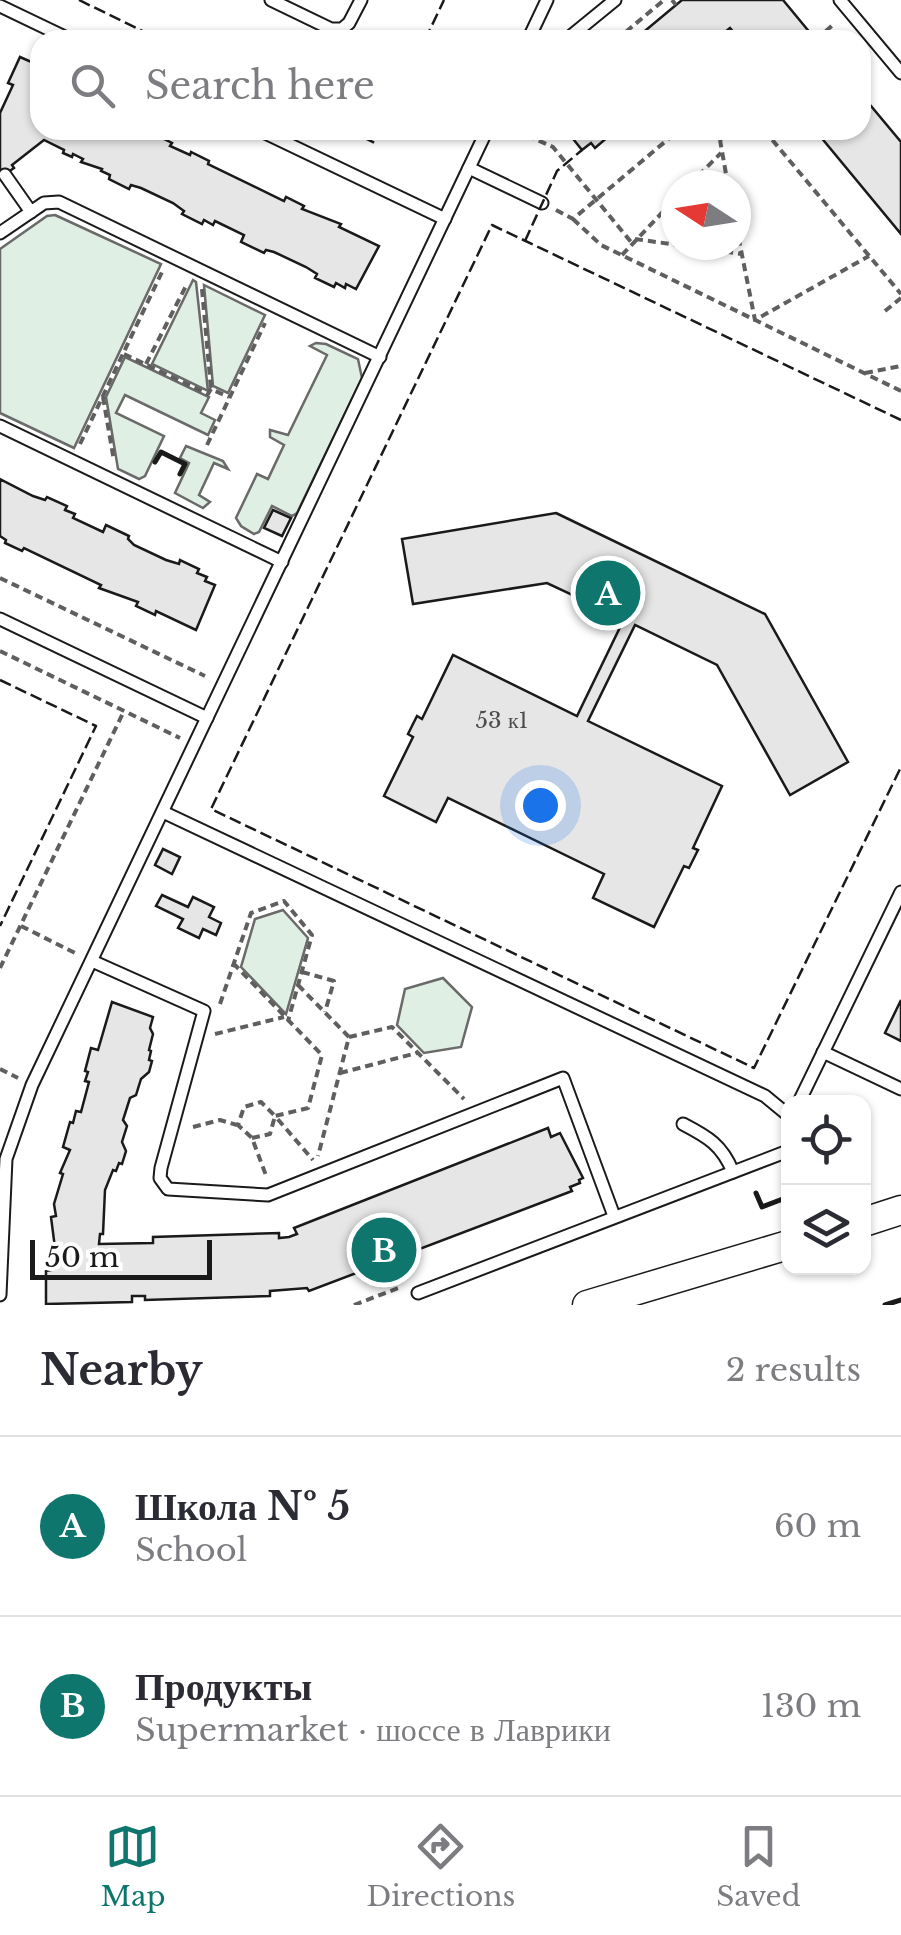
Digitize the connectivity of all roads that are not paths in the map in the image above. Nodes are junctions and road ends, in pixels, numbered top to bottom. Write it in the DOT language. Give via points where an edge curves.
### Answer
graph roads {
  1 [pos="272,0"];
  2 [pos="360,0"];
  3 [pos="547,0"];
  4 [pos="615,0"];
  5 [pos="840,0"];
  6 [pos="0,6"];
  7 [pos="50,30"];
  8 [pos="533,30"];
  9 [pos="578,30"];
  10 [pos="866,30"];
  11 [pos="871,37"];
  12 [pos="901,73"];
  13 [pos="280,140"];
  14 [pos="482,140"];
  15 [pos="469,168"];
  16 [pos="6,174"];
  17 [pos="542,204"];
  18 [pos="31,212"];
  19 [pos="446,219"];
  20 [pos="0,233"];
  21 [pos="380,356"];
  22 [pos="0,426"];
  23 [pos="282,562"];
  24 [pos="0,619"];
  25 [pos="208,718"];
  26 [pos="162,812"];
  27 [pos="901,892"];
  28 [pos="92,961"];
  29 [pos="823,1052"];
  30 [pos="901,1089"];
  31 [pos="802,1095"];
  32 [pos="781,1109"];
  33 [pos="682,1124"];
  34 [pos="781,1154"];
  35 [pos="3,1159"];
  36 [pos="733,1172"];
  37 [pos="901,1210"];
  38 [pos="614,1216"];
  39 [pos="871,1220"];
  40 [pos="781,1247"];
  41 [pos="415,1288"];
  42 [pos="0,1296"];
  43 [pos="587,1305"];
  1 -- 2 [label="lane" via="331,29 350,23"];
  3 -- 8 [label="lane"];
  4 -- 9 [label="lane"];
  5 -- 10 [label="lane"];
  6 -- 7 [label="lane"];
  11 -- 12 [label="lane"];
  13 -- 19 [label="lane"];
  14 -- 15 [label="lane"];
  15 -- 17 [label="lane"];
  15 -- 19 [label="lane"];
  16 -- 18 [label="lane"];
  18 -- 20 [label="lane"];
  18 -- 21 [label="lane" via="59,202"];
  19 -- 21 [label="lane"];
  21 -- 23 [label="lane"];
  22 -- 23 [label="lane"];
  23 -- 25 [label="lane"];
  24 -- 25 [label="lane"];
  25 -- 26 [label="lane"];
  26 -- 28 [label="lane"];
  26 -- 32 [label="lane"];
  27 -- 29 [label="lane"];
  28 -- 35 [label="lane"];
  28 -- 38 [label="lane" via="204,1012 162,1168 168,1189 268,1195 563,1078"];
  29 -- 30 [label="lane"];
  29 -- 31 [label="lane"];
  33 -- 36 [label="lane" via="714,1140"];
  34 -- 36 [label="lane"];
  35 -- 42 [label="lane"];
  36 -- 38 [label="lane"];
  37 -- 39 [label="street"];
  38 -- 41 [label="lane"];
  40 -- 43 [label="street"];
}
